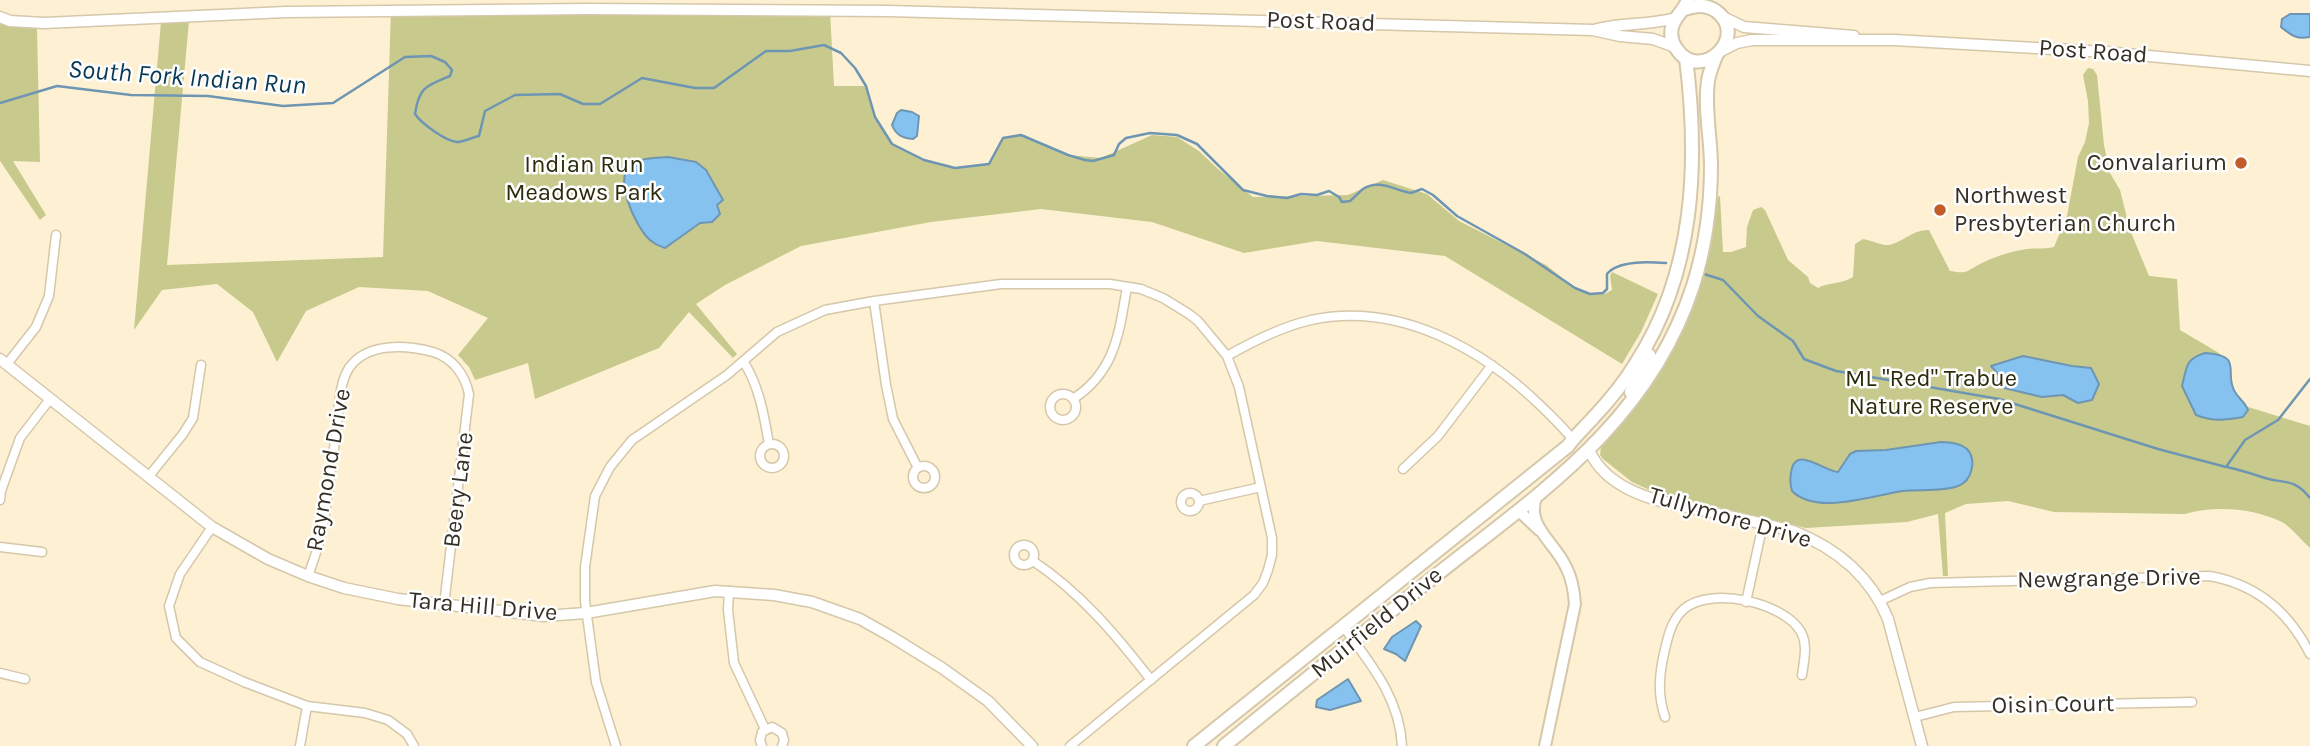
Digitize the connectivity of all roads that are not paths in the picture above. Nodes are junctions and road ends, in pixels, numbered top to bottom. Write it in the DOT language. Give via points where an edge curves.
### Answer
graph roads {
  1 [pos="587,4"];
  2 [pos="888,5"];
  3 [pos="1683,9"];
  4 [pos="1717,9"];
  5 [pos="0,17"];
  6 [pos="1593,30"];
  7 [pos="1875,39"];
  8 [pos="1675,47"];
  9 [pos="1718,54"];
  10 [pos="1686,58"];
  11 [pos="2310,71"];
  12 [pos="56,235"];
  13 [pos="1676,276"];
  14 [pos="1127,287"];
  15 [pos="874,301"];
  16 [pos="1227,356"];
  17 [pos="743,360"];
  18 [pos="1646,360"];
  19 [pos="3,361"];
  20 [pos="201,365"];
  21 [pos="1492,365"];
  22 [pos="463,376"];
  23 [pos="50,399"];
  24 [pos="1073,399"];
  25 [pos="1573,439"];
  26 [pos="769,444"];
  27 [pos="1589,450"];
  28 [pos="918,467"];
  29 [pos="1403,469"];
  30 [pos="149,476"];
  31 [pos="1261,488"];
  32 [pos="1534,497"];
  33 [pos="0,500"];
  34 [pos="1199,501"];
  35 [pos="1518,510"];
  36 [pos="1763,524"];
  37 [pos="212,527"];
  38 [pos="1541,531"];
  39 [pos="0,547"];
  40 [pos="42,552"];
  41 [pos="1033,561"];
  42 [pos="308,576"];
  43 [pos="729,591"];
  44 [pos="1880,601"];
  45 [pos="1746,602"];
  46 [pos="444,605"];
  47 [pos="586,613"];
  48 [pos="1343,626"];
  49 [pos="1354,641"];
  50 [pos="2310,654"];
  51 [pos="0,673"];
  52 [pos="1802,675"];
  53 [pos="25,679"];
  54 [pos="1151,680"];
  55 [pos="2192,702"];
  56 [pos="307,706"];
  57 [pos="1665,716"];
  58 [pos="1915,717"];
  59 [pos="765,729"];
  60 [pos="300,746"];
  61 [pos="414,746"];
  62 [pos="616,746"];
  63 [pos="762,746"];
  64 [pos="782,746"];
  65 [pos="1032,746"];
  66 [pos="1070,746"];
  67 [pos="1194,746"];
  68 [pos="1224,746"];
  69 [pos="1402,746"];
  70 [pos="1545,746"];
  71 [pos="1922,746"];
  1 -- 2 [label="street, Post Road"];
  1 -- 5 [label="street, Post Road" via="44,23"];
  2 -- 6 [label="street, Post Road"];
  3 -- 4 [label="main road" via="1701,5"];
  3 -- 6 [label="street, Post Road" via="1656,23"];
  3 -- 8 [label="main road" via="1671,33"];
  4 -- 7 [label="street, Post Road" via="1737,25 1751,28"];
  4 -- 9 [label="main road" via="1728,35"];
  6 -- 8 [label="street, Post Road"];
  7 -- 9 [label="street, Post Road" via="1752,40"];
  7 -- 11 [label="street, Post Road" via="2106,52"];
  8 -- 10 [label="main road"];
  9 -- 10 [label="main road" via="1701,61"];
  9 -- 27 [label="main road" via="1707,84 1709,211 1693,284 1659,364"];
  10 -- 13 [label="main road" via="1692,173 1687,233"];
  12 -- 19 [label="street" via="49,296 36,327"];
  13 -- 18 [label="main road" via="1673,307"];
  13 -- 25 [label="main road, Muirfield Drive" via="1636,363"];
  14 -- 15 [label="street" via="1001,284"];
  14 -- 16 [label="street" via="1163,298 1189,314"];
  14 -- 24 [label="street" via="1109,362 1094,384"];
  15 -- 17 [label="street" via="825,310 777,332"];
  15 -- 28 [label="street" via="893,419"];
  16 -- 21 [label="street" via="1292,325 1357,317 1395,321 1435,333"];
  16 -- 31 [label="street" via="1239,387"];
  17 -- 26 [label="street" via="761,400"];
  17 -- 47 [label="street" via="632,440 610,467 595,496 589,528"];
  18 -- 27 [label="main road" via="1625,400 1589,440"];
  18 -- 35 [label="main road" via="1607,413 1522,494"];
  19 -- 23 [label="street, Tara Hill Drive"];
  20 -- 30 [label="street" via="193,418"];
  21 -- 25 [label="street"];
  21 -- 29 [label="street" via="1438,436"];
  22 -- 42 [label="street, Raymond Drive" via="440,355 392,347 367,352 349,368 341,391 322,533"];
  22 -- 46 [label="street, Beery Lane" via="470,403"];
  23 -- 30 [label="street, Tara Hill Drive"];
  23 -- 33 [label="street" via="20,438"];
  25 -- 48 [label="main road, Muirfield Drive"];
  27 -- 32 [label="main road, Muirfield Drive"];
  27 -- 36 [label="street, Tullymore Drive" via="1606,473 1646,497"];
  30 -- 37 [label="street, Tara Hill Drive"];
  31 -- 34 [label="street"];
  31 -- 54 [label="street" via="1272,538 1263,583 1244,605"];
  32 -- 35 [label="main road, Muirfield Drive"];
  32 -- 38 [label="main road" via="1532,508"];
  35 -- 38 [label="main road"];
  35 -- 49 [label="main road, Muirfield Drive"];
  36 -- 44 [label="street, Tullymore Drive" via="1816,540 1836,553 1853,566"];
  36 -- 45 [label="street"];
  37 -- 42 [label="street, Tara Hill Drive"];
  37 -- 56 [label="street" via="180,574 169,606 177,638 200,662"];
  38 -- 70 [label="main road" via="1566,567 1575,604"];
  39 -- 40 [label="street"];
  41 -- 54 [label="street" via="1099,616"];
  42 -- 46 [label="street, Tara Hill Drive" via="373,595"];
  43 -- 47 [label="street, Tara Hill Drive"];
  43 -- 59 [label="street" via="734,663"];
  43 -- 65 [label="street, Tara Hill Drive" via="812,601 860,620 973,690"];
  44 -- 50 [label="street, Newgrange Drive" via="1930,583 2209,576 2239,583 2265,598"];
  44 -- 58 [label="street, Tullymore Drive"];
  45 -- 52 [label="street" via="1770,608 1794,623 1804,639"];
  45 -- 57 [label="street" via="1707,598 1683,610 1674,621 1659,680"];
  46 -- 47 [label="street, Tara Hill Drive" via="534,615"];
  47 -- 62 [label="street" via="596,682"];
  48 -- 49 [label="street"];
  48 -- 67 [label="main road, Muirfield Drive"];
  49 -- 68 [label="main road, Muirfield Drive"];
  49 -- 69 [label="street" via="1389,694"];
  51 -- 53 [label="street"];
  54 -- 66 [label="street"];
  55 -- 58 [label="street, Oisin Court" via="1954,708"];
  56 -- 60 [label="street"];
  56 -- 61 [label="street" via="388,720 407,734"];
  58 -- 71 [label="street, Tullymore Drive"];
  59 -- 63 [label="street" via="760,736"];
  59 -- 64 [label="street" via="779,730 784,736"];
}
